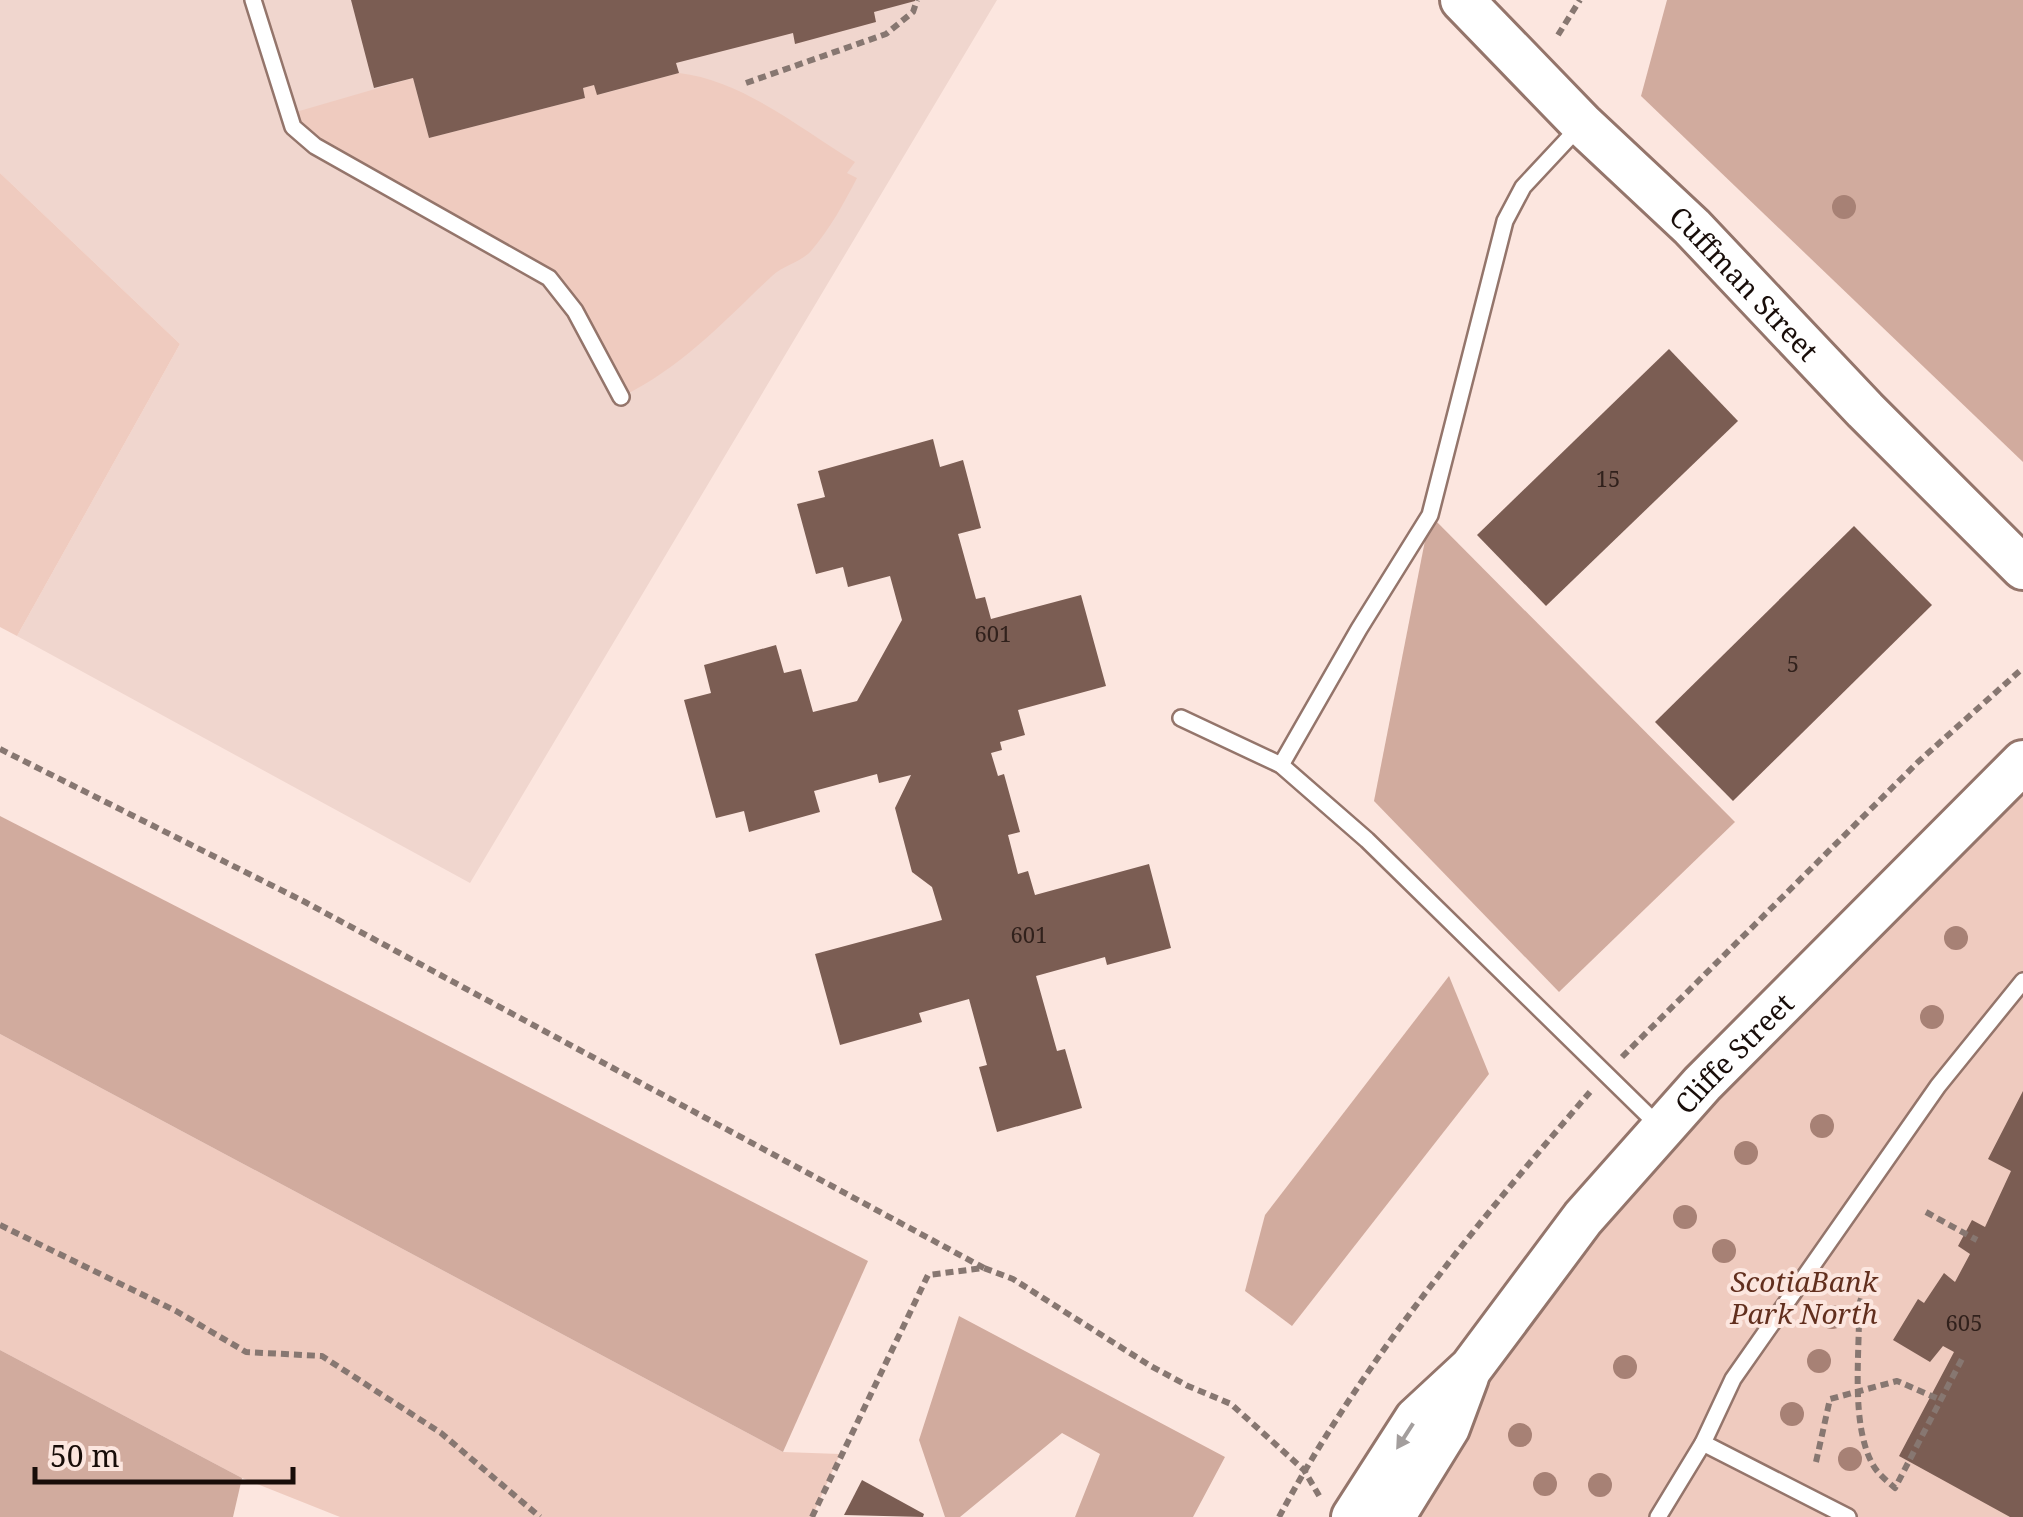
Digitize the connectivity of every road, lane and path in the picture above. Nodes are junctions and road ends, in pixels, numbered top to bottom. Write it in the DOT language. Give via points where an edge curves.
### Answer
graph roads {
  1 [pos="252,0"];
  2 [pos="917,0"];
  3 [pos="1462,0"];
  4 [pos="1580,0"];
  5 [pos="1558,35"];
  6 [pos="746,83"];
  7 [pos="1582,124"];
  8 [pos="621,397"];
  9 [pos="2023,568"];
  10 [pos="1181,718"];
  11 [pos="0,749"];
  12 [pos="2023,762"];
  13 [pos="1281,765"];
  14 [pos="2023,981"];
  15 [pos="1662,1130"];
  16 [pos="1926,1212"];
  17 [pos="0,1225"];
  18 [pos="1977,1240"];
  19 [pos="984,1268"];
  20 [pos="1864,1286"];
  21 [pos="1963,1357"];
  22 [pos="1471,1368"];
  23 [pos="1860,1388"];
  24 [pos="1941,1400"];
  25 [pos="1703,1444"];
  26 [pos="1816,1462"];
  27 [pos="1338,1509"];
  28 [pos="540,1517"];
  29 [pos="812,1517"];
  30 [pos="1394,1517"];
  31 [pos="1658,1517"];
  32 [pos="1848,1517"];
  1 -- 8 [label="lane" via="293,127 549,278 575,310"];
  2 -- 6 [label="path" via="913,12 886,34"];
  3 -- 7 [label="main road, Cuffman Street"];
  4 -- 5 [label="path"];
  7 -- 9 [label="main road, Cuffman Street" via="1692,227"];
  7 -- 13 [label="lane" via="1523,186 1505,221 1430,515"];
  10 -- 13 [label="lane"];
  11 -- 19 [label="path" via="305,902"];
  12 -- 15 [label="main road, Cliffe Street"];
  13 -- 15 [label="lane" via="1367,840"];
  14 -- 25 [label="lane" via="1938,1086 1733,1379"];
  15 -- 22 [label="main road, Cliffe Street" via="1584,1218"];
  16 -- 18 [label="path"];
  17 -- 28 [label="path" via="246,1352 322,1356 441,1433"];
  19 -- 27 [label="path" via="1014,1279 1162,1372 1231,1404"];
  19 -- 29 [label="path" via="928,1275"];
  20 -- 23 [label="path"];
  21 -- 24 [label="path"];
  22 -- 27 [label="main road, Cliffe Street, one-way" via="1416,1418"];
  22 -- 30 [label="main road, Cliffe Street" via="1448,1428"];
  23 -- 24 [label="path" via="1897,1381"];
  23 -- 24 [label="path" via="1866,1449 1895,1488"];
  23 -- 26 [label="path" via="1830,1399"];
  25 -- 31 [label="lane"];
  25 -- 32 [label="lane"];
}
